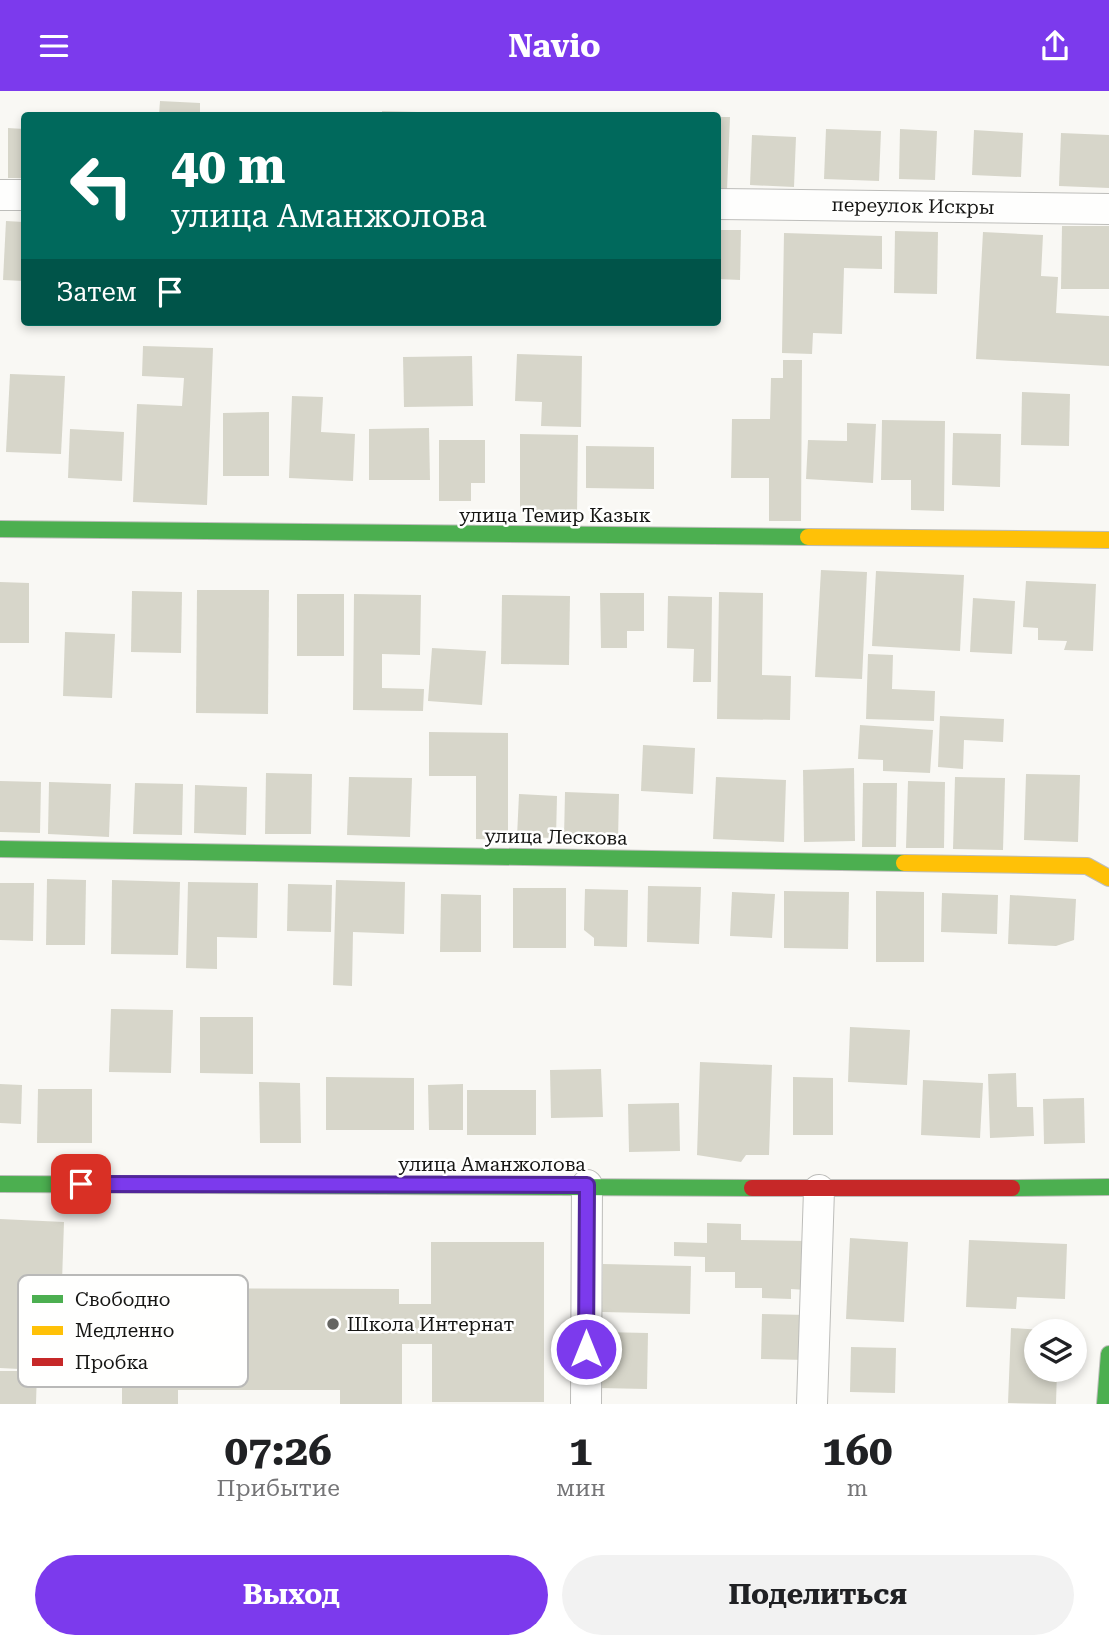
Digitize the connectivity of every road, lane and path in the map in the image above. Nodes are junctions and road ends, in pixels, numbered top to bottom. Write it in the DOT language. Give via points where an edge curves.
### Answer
graph roads {
  1 [pos="0,195"];
  2 [pos="21,195"];
  3 [pos="721,204"];
  4 [pos="1109,209"];
  5 [pos="0,529"];
  6 [pos="1109,540"];
  7 [pos="0,849"];
  8 [pos="1109,878"];
  9 [pos="0,1184"];
  10 [pos="587,1185"];
  11 [pos="1109,1187"];
  12 [pos="818,1190"];
  13 [pos="1109,1355"];
  14 [pos="586,1404"];
  15 [pos="813,1404"];
  16 [pos="1105,1404"];
  1 -- 2 [label="street"];
  3 -- 4 [label="street, переулок Искры"];
  5 -- 6 [label="street, улица Темир Казык"];
  7 -- 8 [label="street, улица Лескова" via="1087,866"];
  9 -- 10 [label="street, улица Аманжолова"];
  10 -- 12 [label="street, улица Аманжолова"];
  10 -- 14 [label="street"];
  11 -- 12 [label="street, улица Аманжолова"];
  12 -- 15 [label="street"];
  13 -- 16 [label="street"];
}
